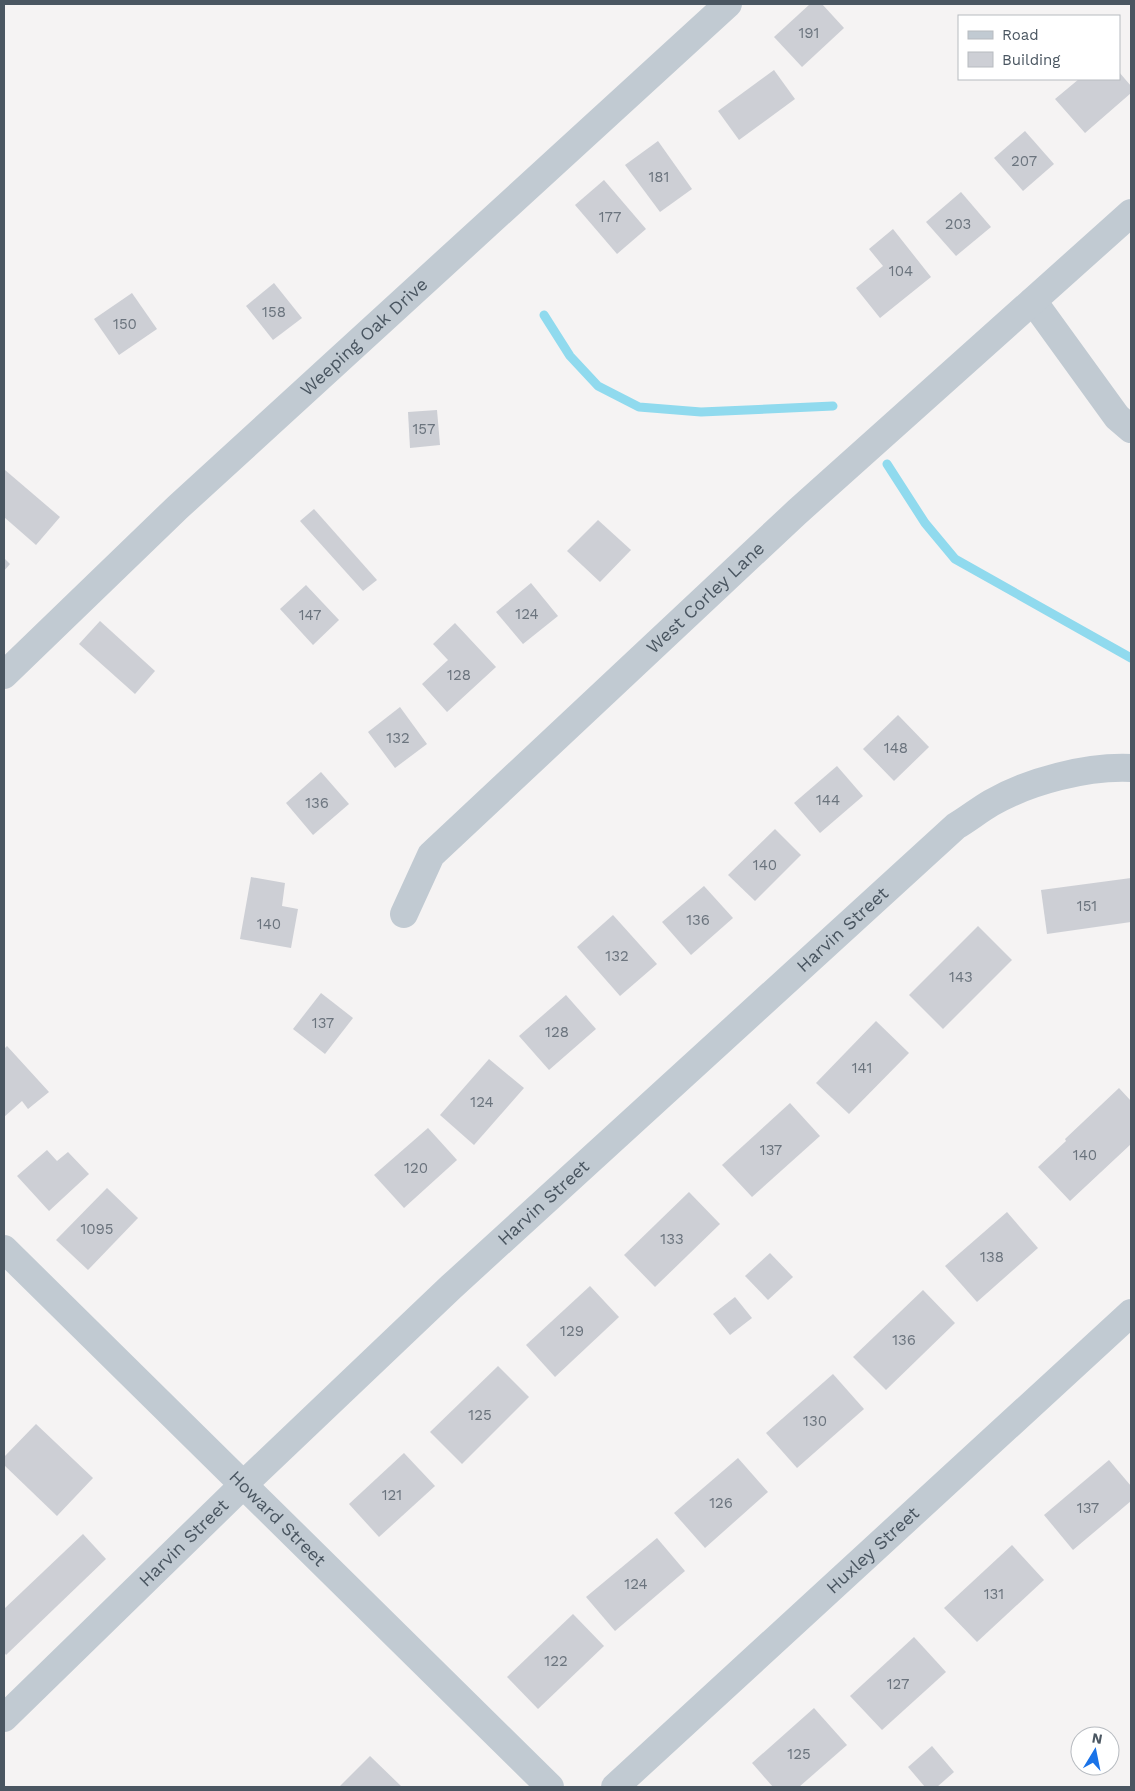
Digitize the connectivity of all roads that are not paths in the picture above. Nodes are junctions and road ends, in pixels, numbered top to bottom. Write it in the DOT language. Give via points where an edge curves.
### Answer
graph roads {
  1 [pos="728,4"];
  2 [pos="1131,213"];
  3 [pos="1033,301"];
  4 [pos="1131,429"];
  5 [pos="4,675"];
  6 [pos="1131,768"];
  7 [pos="404,914"];
  8 [pos="4,1249"];
  9 [pos="1131,1313"];
  10 [pos="243,1486"];
  11 [pos="4,1718"];
  12 [pos="550,1787"];
  13 [pos="615,1787"];
  1 -- 5 [label="street, Weeping Oak Drive" via="178,507"];
  2 -- 3 [label="street, West Corley Lane"];
  3 -- 4 [label="street" via="1117,417"];
  3 -- 7 [label="street, West Corley Lane" via="797,512 431,855"];
  6 -- 10 [label="street, Harvin Street" via="1076,772 1034,784 993,802 956,826 451,1287"];
  8 -- 10 [label="street, Howard Street"];
  9 -- 13 [label="street, Huxley Street"];
  10 -- 11 [label="street, Harvin Street"];
  10 -- 12 [label="street, Howard Street"];
}
